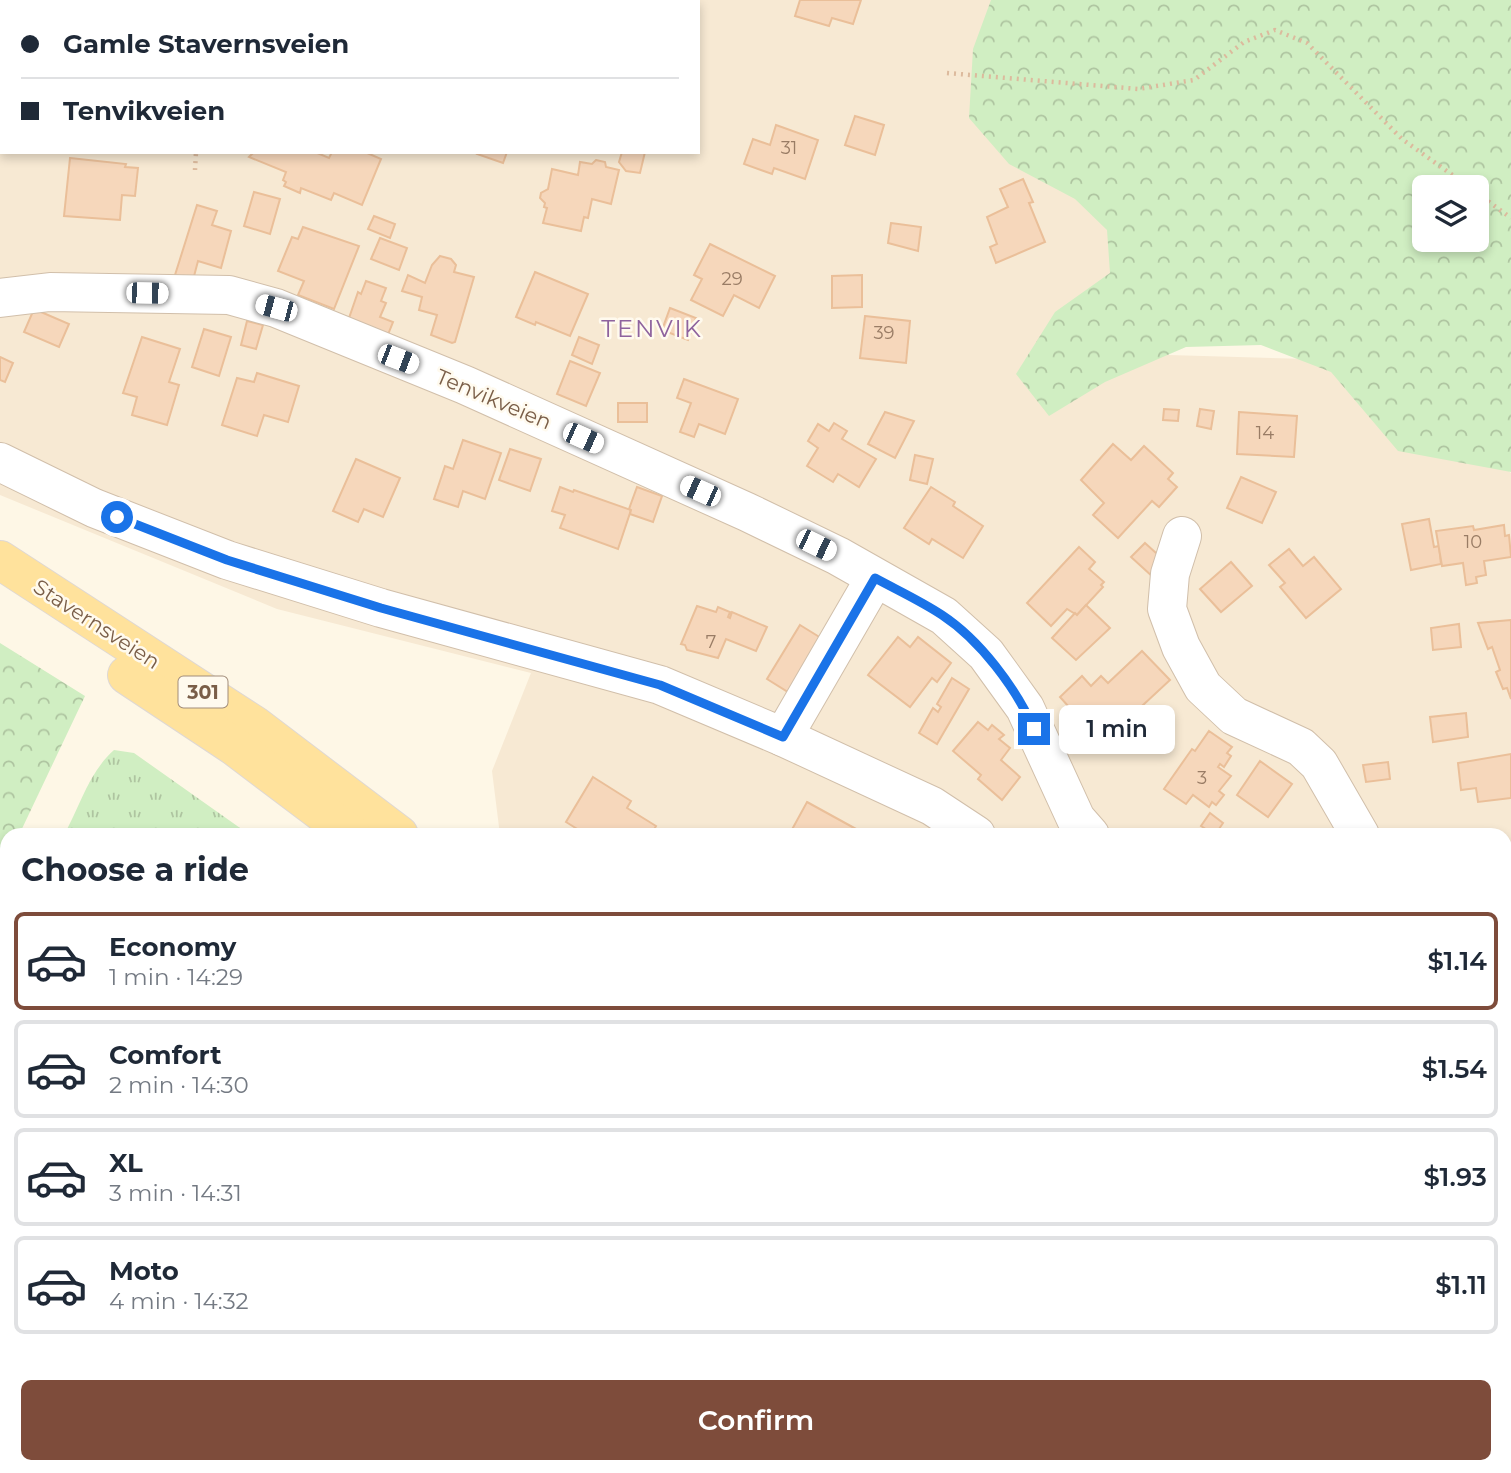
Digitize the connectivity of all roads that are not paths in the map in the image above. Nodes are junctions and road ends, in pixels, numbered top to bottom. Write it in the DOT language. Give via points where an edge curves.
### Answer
graph roads {
  1 [pos="0,298"];
  2 [pos="0,462"];
  3 [pos="1182,536"];
  4 [pos="0,560"];
  5 [pos="875,578"];
  6 [pos="0,590"];
  7 [pos="783,737"];
  8 [pos="343,828"];
  9 [pos="390,828"];
  10 [pos="965,828"];
  11 [pos="1084,828"];
  12 [pos="1356,828"];
  1 -- 5 [label="street, Tenvikveien" via="50,292 229,295 276,308 465,385 747,512"];
  2 -- 7 [label="street" via="94,508 227,560 660,685"];
  3 -- 12 [label="street" via="1170,574 1167,609 1203,687 1234,716 1301,747 1319,764"];
  4 -- 9 [label="main road, Stavernsveien / 301" via="254,725"];
  5 -- 7 [label="street"];
  5 -- 11 [label="street, Tenvikveien" via="944,616 986,654 1025,708"];
  6 -- 8 [label="main road, Stavernsveien / 301" via="234,746"];
  7 -- 10 [label="street" via="932,806"];
}
